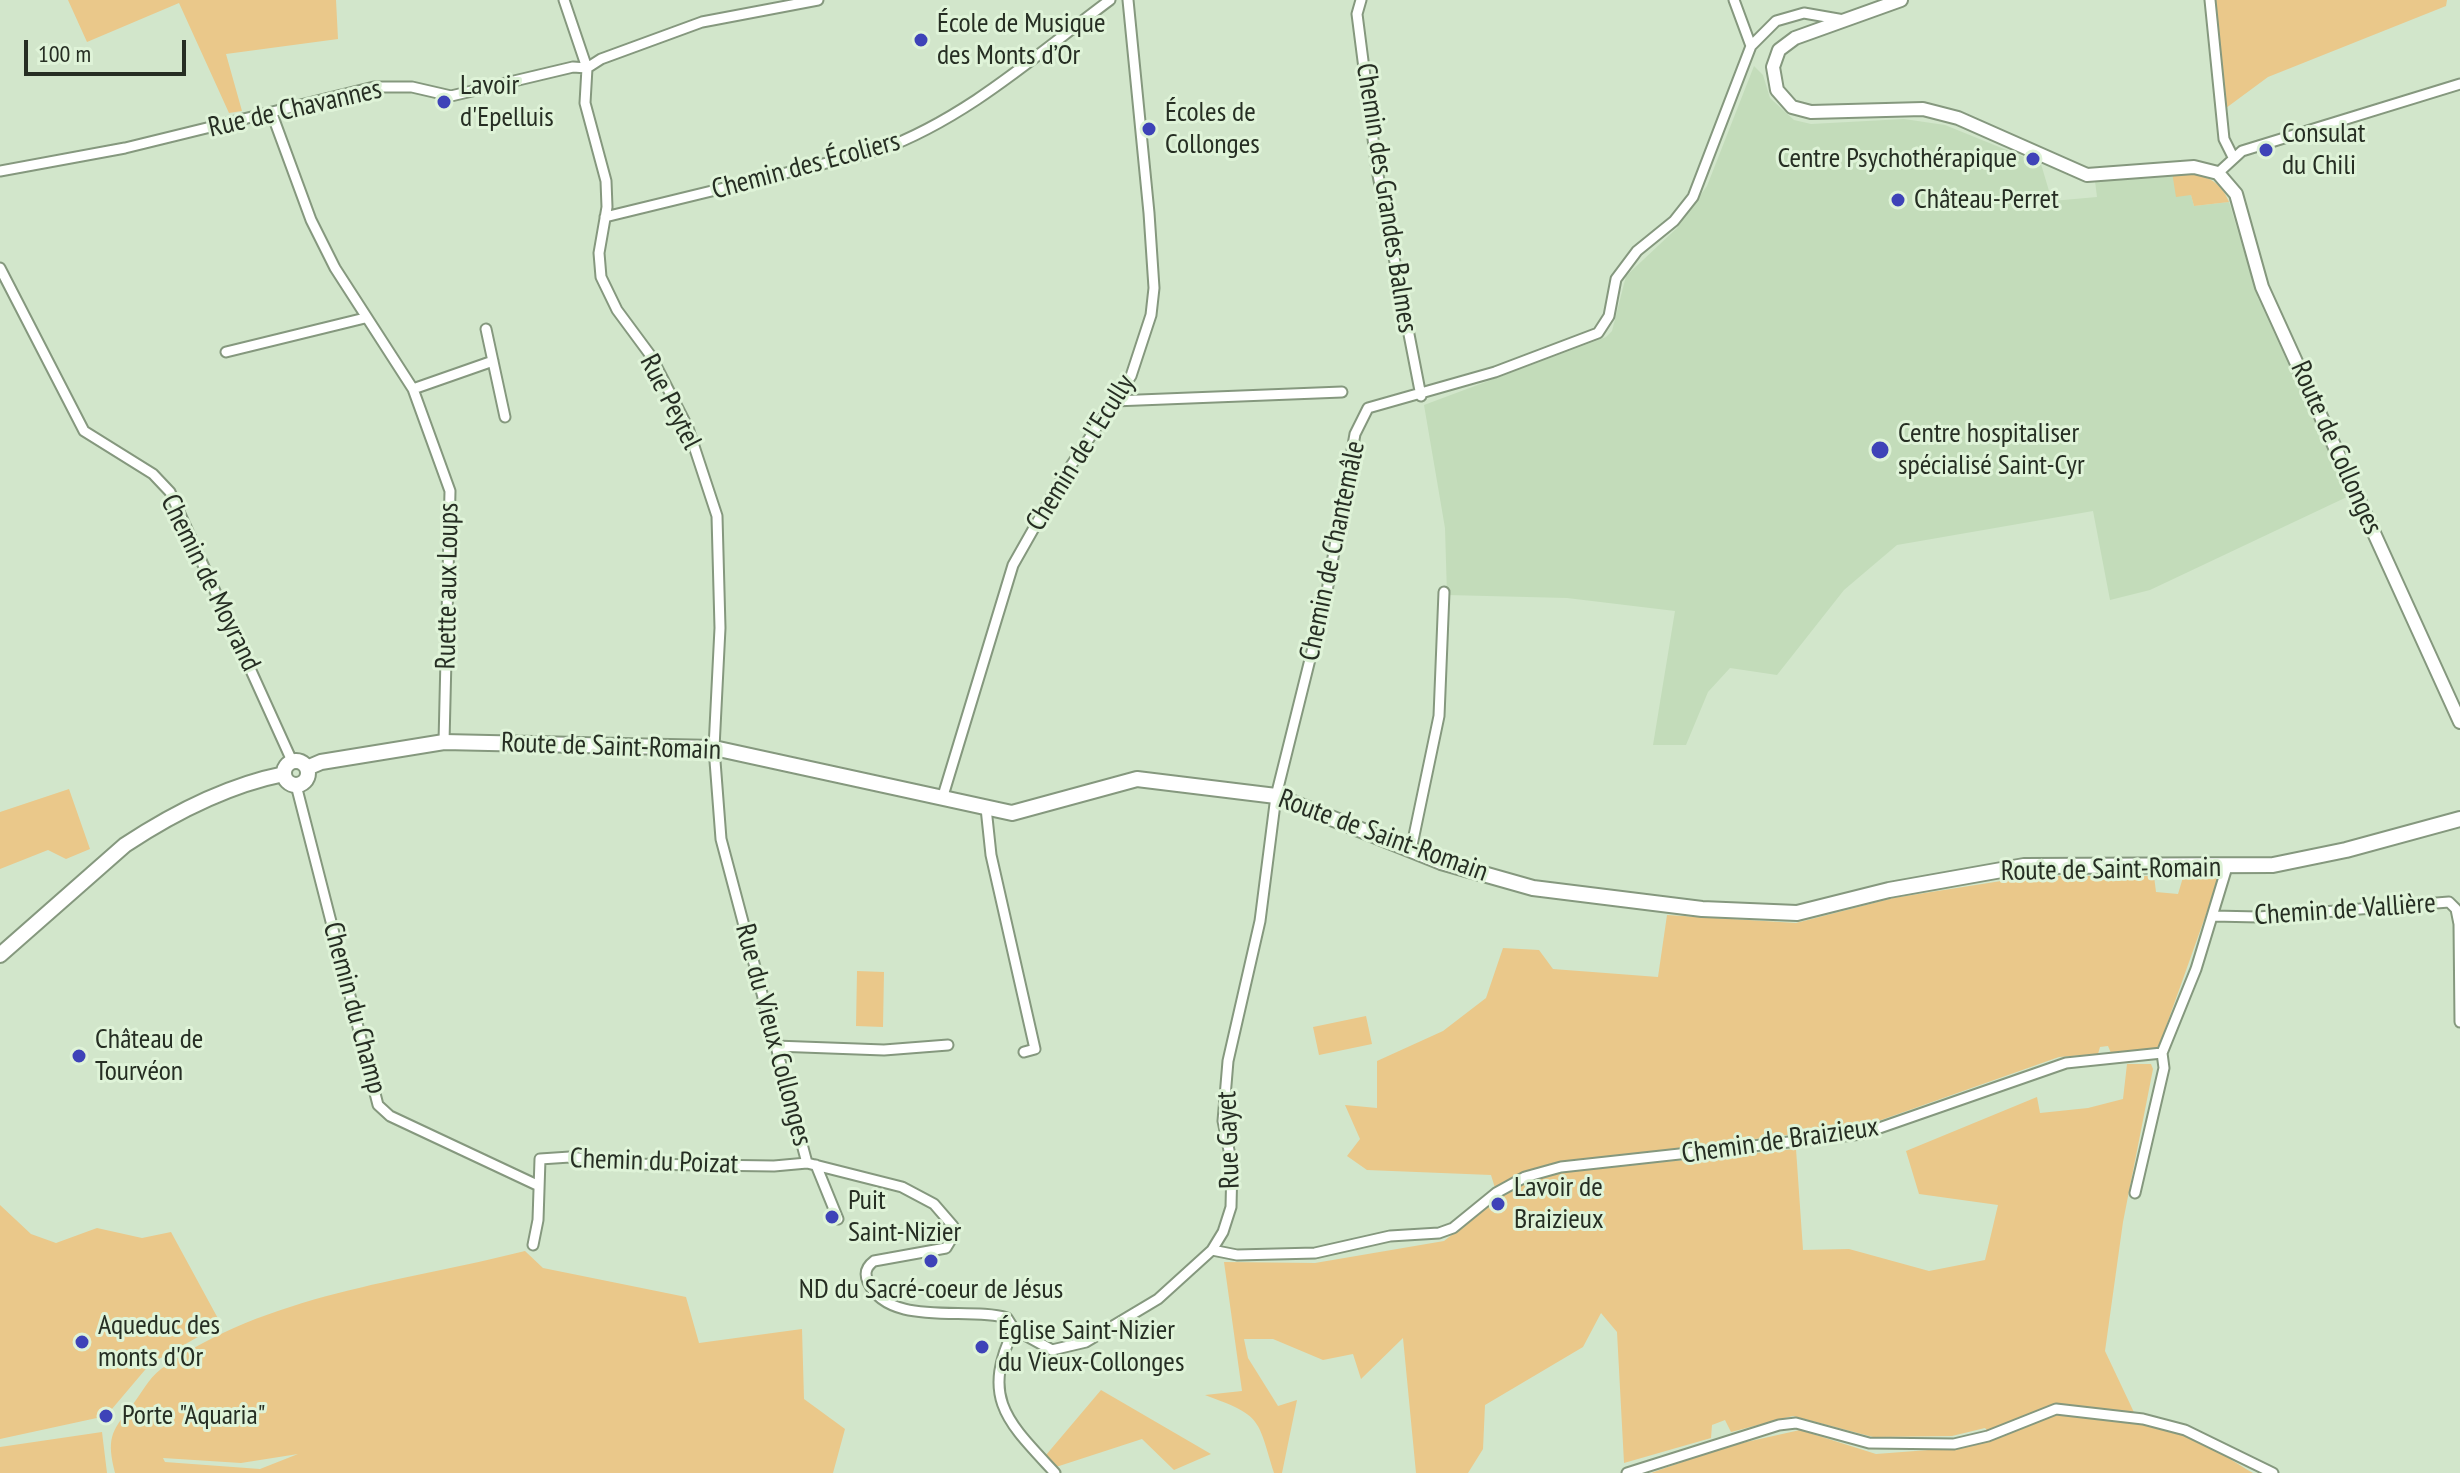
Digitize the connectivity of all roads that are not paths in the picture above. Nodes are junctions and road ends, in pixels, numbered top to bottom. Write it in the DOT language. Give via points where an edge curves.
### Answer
graph roads {
  1 [pos="564,0"];
  2 [pos="818,0"];
  3 [pos="1110,0"];
  4 [pos="1128,0"];
  5 [pos="1361,0"];
  6 [pos="1734,0"];
  7 [pos="1901,0"];
  8 [pos="2210,0"];
  9 [pos="1844,20"];
  10 [pos="1751,46"];
  11 [pos="587,68"];
  12 [pos="2460,84"];
  13 [pos="272,114"];
  14 [pos="2233,157"];
  15 [pos="0,171"];
  16 [pos="2218,173"];
  17 [pos="605,217"];
  18 [pos="0,268"];
  19 [pos="365,318"];
  20 [pos="486,329"];
  21 [pos="226,352"];
  22 [pos="493,361"];
  23 [pos="413,389"];
  24 [pos="1342,392"];
  25 [pos="1421,396"];
  26 [pos="1114,401"];
  27 [pos="505,417"];
  28 [pos="1444,592"];
  29 [pos="2460,722"];
  30 [pos="444,742"];
  31 [pos="714,748"];
  32 [pos="288,768"];
  33 [pos="307,768"];
  34 [pos="296,785"];
  35 [pos="1276,796"];
  36 [pos="942,799"];
  37 [pos="986,808"];
  38 [pos="2460,819"];
  39 [pos="1411,850"];
  40 [pos="2227,867"];
  41 [pos="2213,916"];
  42 [pos="0,955"];
  43 [pos="2460,1022"];
  44 [pos="948,1045"];
  45 [pos="775,1046"];
  46 [pos="1024,1052"];
  47 [pos="2162,1053"];
  48 [pos="811,1164"];
  49 [pos="537,1185"];
  50 [pos="2135,1193"];
  51 [pos="838,1219"];
  52 [pos="533,1245"];
  53 [pos="1212,1250"];
  54 [pos="1014,1329"];
  55 [pos="1055,1473"];
  56 [pos="1627,1473"];
  57 [pos="2273,1473"];
  1 -- 11 [label="street, Rue Peytel"];
  2 -- 11 [label="street, Rue de Chavannes" via="702,22"];
  3 -- 17 [label="street, Chemin des Écoliers" via="967,108 921,135 880,150"];
  4 -- 26 [label="street, Chemin de l'Ecully" via="1154,288 1142,349"];
  5 -- 25 [label="street, Chemin des Grandes Balmes" via="1357,14 1377,170"];
  6 -- 10 [label="street"];
  7 -- 9 [label="street"];
  8 -- 14 [label="street" via="2224,139"];
  9 -- 10 [label="street, Chemin de Chantemâle" via="1804,13 1776,21"];
  9 -- 16 [label="street" via="1795,38 1779,50 1774,78 1792,107 1811,112 1923,109 1958,118 2087,175 2194,167"];
  10 -- 25 [label="street, Chemin de Chantemâle" via="1693,197 1616,279 1609,316 1598,333"];
  11 -- 13 [label="street, Rue de Chavannes" via="451,96 412,87 374,87"];
  11 -- 17 [label="street, Rue Peytel" via="585,103 606,181"];
  12 -- 14 [label="street" via="2381,105"];
  13 -- 15 [label="street, Rue de Chavannes"];
  13 -- 19 [label="street, Ruette aux Loups" via="311,220"];
  14 -- 16 [label="street"];
  16 -- 29 [label="street, Route de Collonges" via="2236,194 2262,287"];
  17 -- 31 [label="street, Rue Peytel" via="601,277 673,399 717,516 720,628"];
  18 -- 32 [label="street, Chemin de Moyrand" via="84,431 153,474 170,492"];
  19 -- 21 [label="street"];
  19 -- 23 [label="street, Ruette aux Loups"];
  20 -- 22 [label="street"];
  22 -- 23 [label="street"];
  22 -- 27 [label="street"];
  23 -- 30 [label="street, Ruette aux Loups" via="450,491"];
  24 -- 26 [label="street"];
  25 -- 35 [label="street, Chemin de Chantemâle" via="1368,408 1355,434 1327,591"];
  26 -- 36 [label="street, Chemin de l'Ecully" via="1013,565"];
  28 -- 39 [label="street" via="1439,716"];
  30 -- 31 [label="main road, Route de Saint-Romain"];
  30 -- 33 [label="main road, Route de Saint-Romain"];
  31 -- 36 [label="main road, Route de Saint-Romain"];
  31 -- 45 [label="street, Rue du Vieux Collonges" via="721,839"];
  32 -- 33 [label="main road" via="301,762"];
  32 -- 34 [label="main road" via="288,781"];
  32 -- 42 [label="main road" via="144,832"];
  33 -- 34 [label="main road" via="305,781"];
  34 -- 49 [label="street, Chemin du Champ" via="378,1105 390,1116"];
  35 -- 37 [label="main road, Route de Saint-Romain" via="1137,779 1012,813"];
  35 -- 39 [label="main road, Route de Saint-Romain"];
  35 -- 53 [label="street, Rue Gayet" via="1260,921 1228,1061 1223,1121 1232,1165 1231,1207"];
  36 -- 37 [label="main road, Route de Saint-Romain"];
  37 -- 46 [label="street" via="991,855 1035,1049"];
  38 -- 40 [label="main road, Route de Saint-Romain" via="2300,860"];
  39 -- 40 [label="main road, Route de Saint-Romain" via="1533,888 1702,909 1797,913 2024,866"];
  40 -- 41 [label="street"];
  41 -- 43 [label="street, Chemin de Vallière" via="2449,902 2459,924"];
  41 -- 47 [label="street"];
  44 -- 45 [label="street" via="884,1050"];
  45 -- 48 [label="street, Rue du Vieux Collonges"];
  47 -- 50 [label="street" via="2161,1082"];
  47 -- 53 [label="street, Chemin de Braizieux" via="2066,1063 1862,1134 1561,1167 1515,1182 1439,1233 1390,1236 1315,1253 1237,1255"];
  48 -- 49 [label="street, Chemin du Poizat" via="540,1159"];
  48 -- 51 [label="street"];
  48 -- 54 [label="street, Rue du Vieux Collonges" via="902,1187 934,1204 953,1226 946,1248 874,1261 865,1276 872,1290 894,1306 921,1313 988,1313 1007,1318"];
  49 -- 52 [label="street, Chemin du Poizat"];
  53 -- 54 [label="street, Rue Gayet" via="1158,1299 1086,1342 1052,1350"];
  54 -- 55 [label="street" via="997,1371 998,1392 1017,1429"];
  56 -- 57 [label="street" via="1779,1425 1796,1423 1869,1443 1954,1444 2056,1409 2143,1419 2185,1430"];
}
